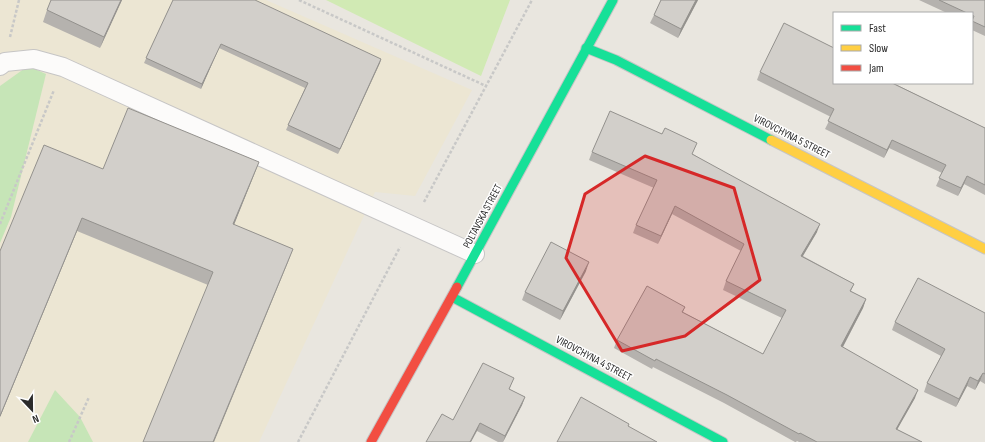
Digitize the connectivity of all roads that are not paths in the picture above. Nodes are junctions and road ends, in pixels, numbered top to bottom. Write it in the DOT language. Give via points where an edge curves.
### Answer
graph roads {
  1 [pos="612,0"];
  2 [pos="586,48"];
  3 [pos="2,64"];
  4 [pos="985,249"];
  5 [pos="475,254"];
  6 [pos="452,297"];
  7 [pos="371,442"];
  8 [pos="724,442"];
  1 -- 2 [label="street, POLTAVSKA STREET"];
  2 -- 4 [label="street, VIROVCHYNA 5 STREET" via="616,60"];
  2 -- 5 [label="street, POLTAVSKA STREET"];
  3 -- 5 [label="lane" via="34,59 63,67"];
  5 -- 6 [label="street, POLTAVSKA STREET"];
  6 -- 7 [label="street, POLTAVSKA STREET"];
  6 -- 8 [label="street, VIROVCHYNA 4 STREET"];
}
